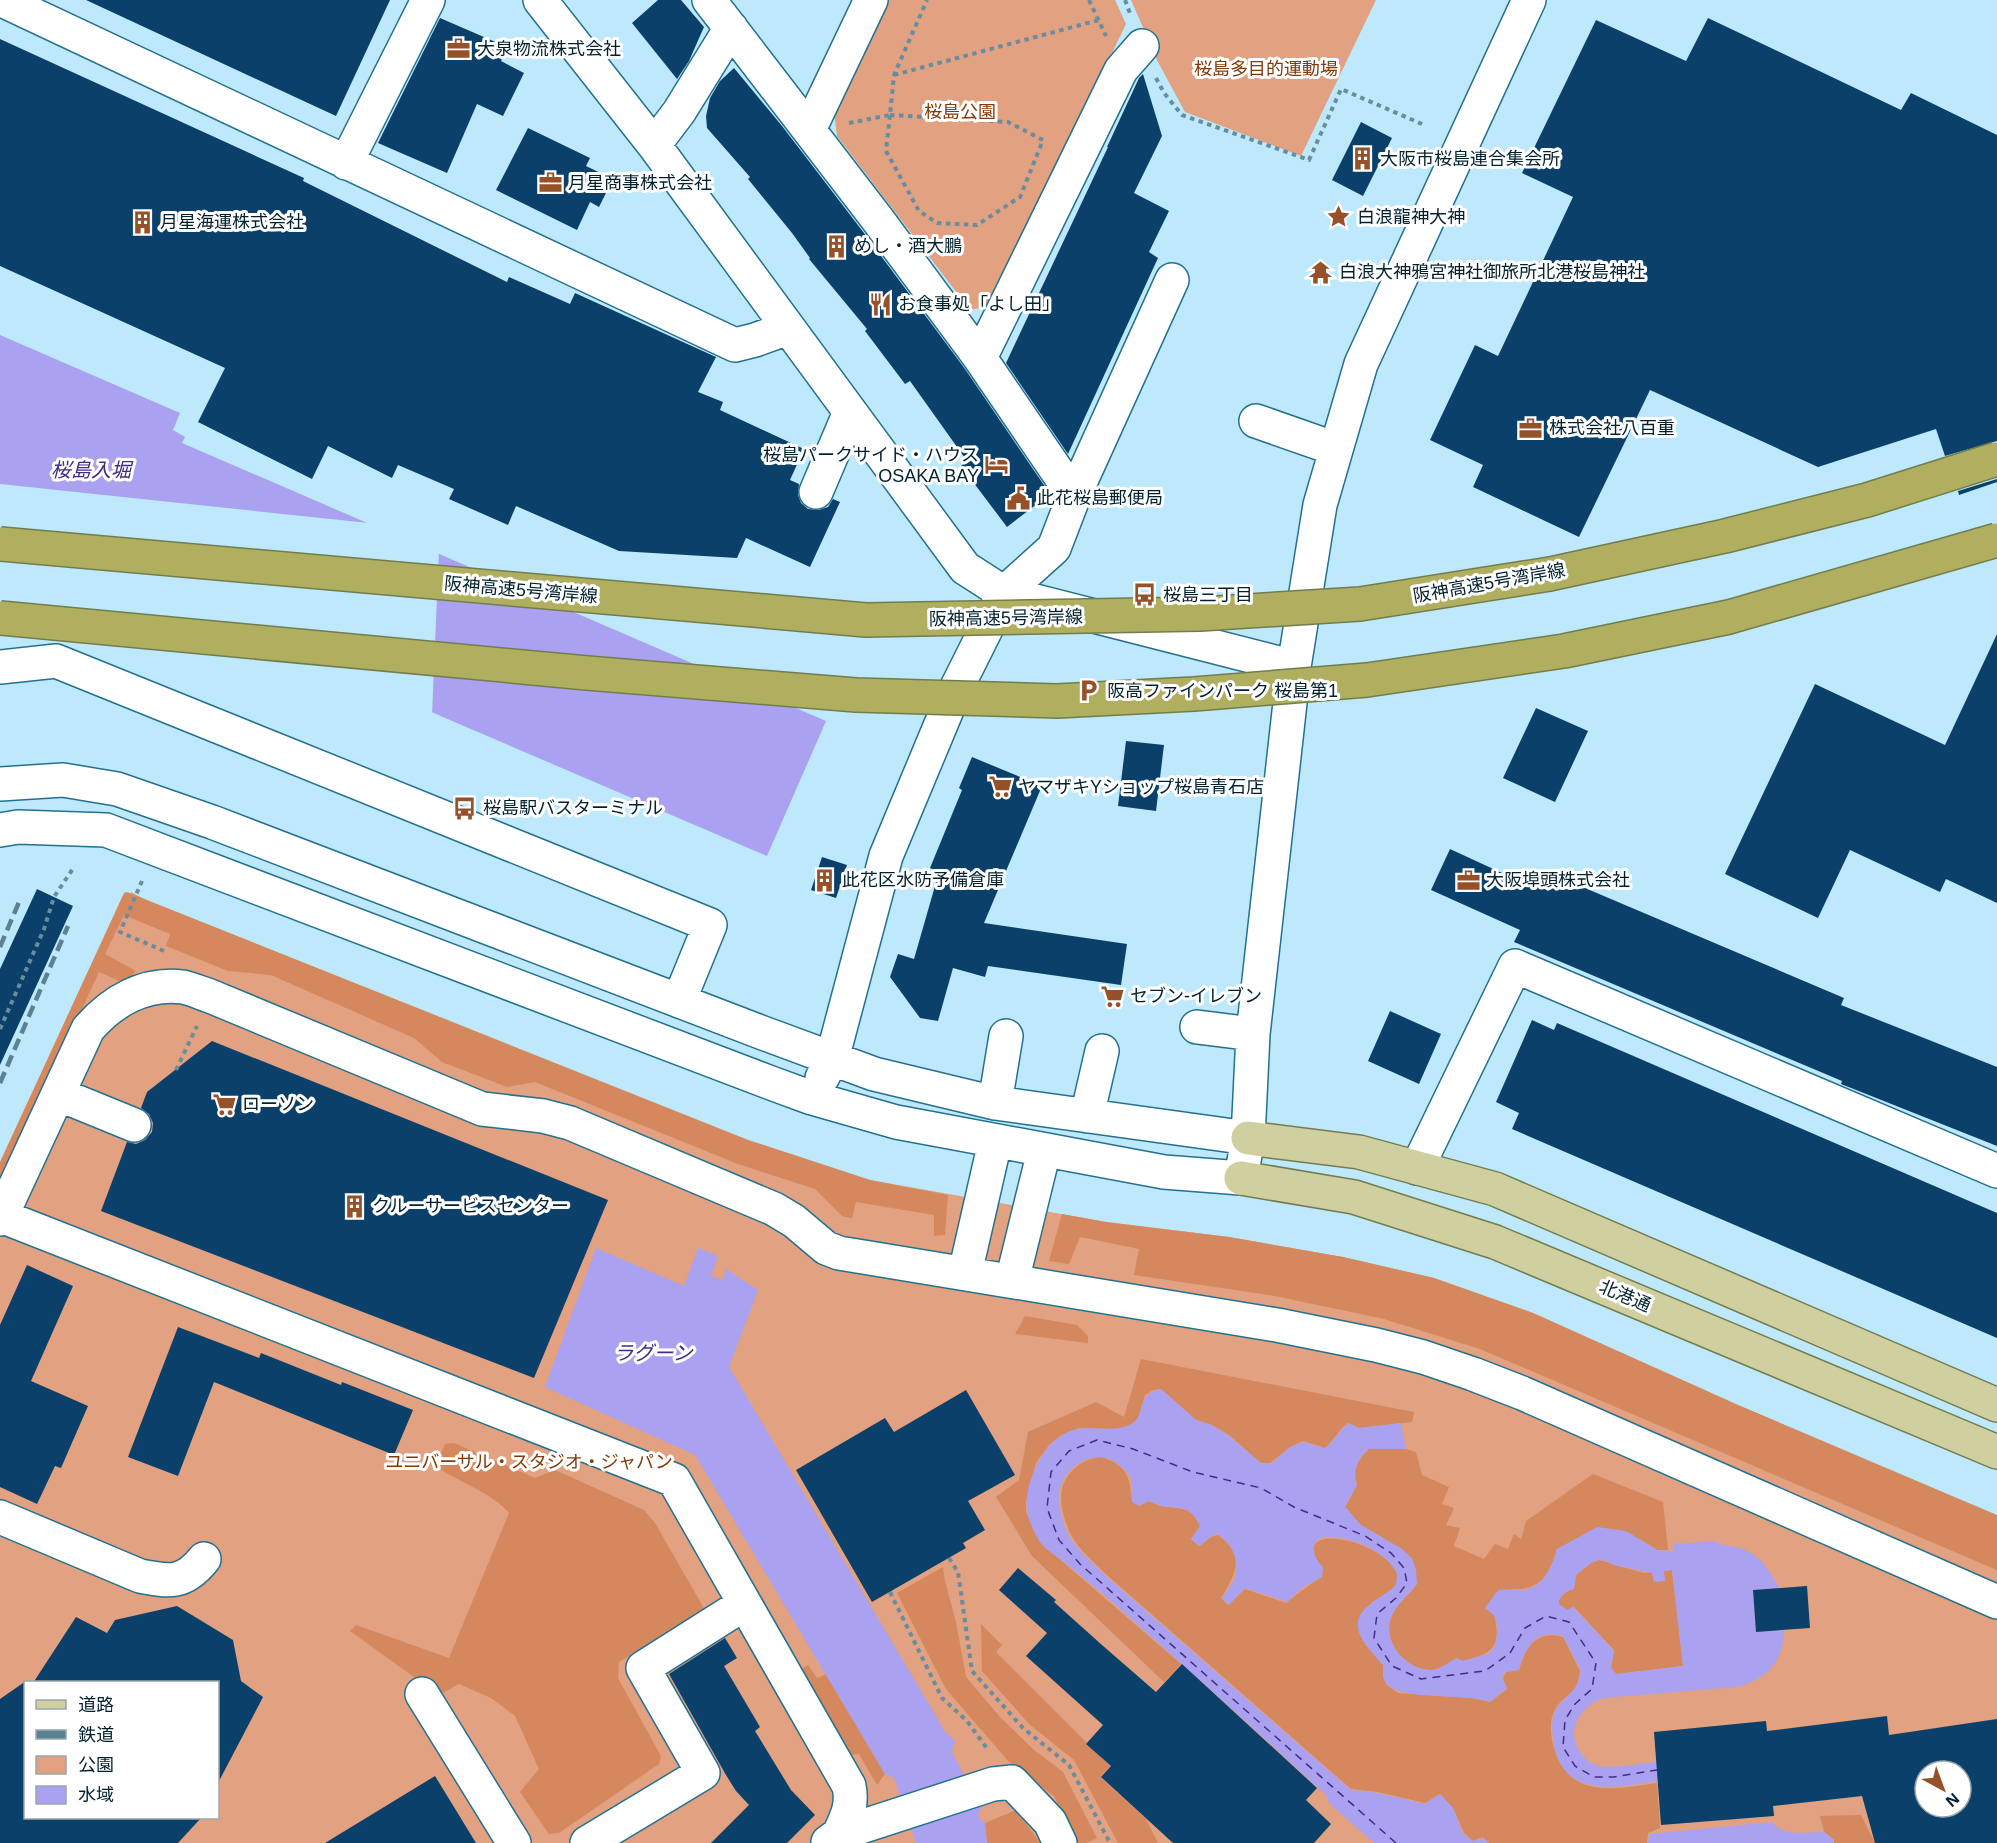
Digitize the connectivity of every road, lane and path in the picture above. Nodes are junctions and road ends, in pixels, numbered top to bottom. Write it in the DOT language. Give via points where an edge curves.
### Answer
graph roads {
  1 [pos="2,0"];
  2 [pos="428,0"];
  3 [pos="540,0"];
  4 [pos="709,0"];
  5 [pos="871,0"];
  6 [pos="927,0"];
  7 [pos="1125,0"];
  8 [pos="1529,0"];
  9 [pos="1099,20"];
  10 [pos="731,28"];
  11 [pos="1142,46"];
  12 [pos="894,75"];
  13 [pos="890,115"];
  14 [pos="1422,124"];
  15 [pos="809,130"];
  16 [pos="654,145"];
  17 [pos="346,163"];
  18 [pos="1172,279"];
  19 [pos="788,328"];
  20 [pos="980,358"];
  21 [pos="850,412"];
  22 [pos="1256,421"];
  23 [pos="1336,449"];
  24 [pos="1997,459"];
  25 [pos="816,492"];
  26 [pos="1074,496"];
  27 [pos="1997,540"];
  28 [pos="0,544"];
  29 [pos="1004,593"];
  30 [pos="0,618"];
  31 [pos="0,667"];
  32 [pos="1294,667"];
  33 [pos="954,693"];
  34 [pos="996,706"];
  35 [pos="0,784"];
  36 [pos="0,830"];
  37 [pos="74,867"];
  38 [pos="142,881"];
  39 [pos="167,952"];
  40 [pos="679,1001"];
  41 [pos="197,1025"];
  42 [pos="1197,1027"];
  43 [pos="0,1029"];
  44 [pos="1253,1034"];
  45 [pos="1006,1036"];
  46 [pos="1102,1051"];
  47 [pos="832,1059"];
  48 [pos="176,1070"];
  49 [pos="58,1094"];
  50 [pos="812,1098"];
  51 [pos="995,1102"];
  52 [pos="1088,1116"];
  53 [pos="134,1125"];
  54 [pos="1248,1138"];
  55 [pos="995,1142"];
  56 [pos="1044,1151"];
  57 [pos="1417,1168"];
  58 [pos="1997,1171"];
  59 [pos="1241,1178"];
  60 [pos="1,1218"];
  61 [pos="965,1273"];
  62 [pos="1012,1281"];
  63 [pos="1997,1405"];
  64 [pos="1997,1452"];
  65 [pos="0,1517"];
  66 [pos="949,1558"];
  67 [pos="204,1559"];
  68 [pos="890,1592"];
  69 [pos="1997,1602"];
  70 [pos="744,1604"];
  71 [pos="422,1694"];
  72 [pos="1012,1782"];
  73 [pos="833,1838"];
  74 [pos="514,1843"];
  75 [pos="587,1843"];
  76 [pos="1060,1843"];
  77 [pos="1110,1843"];
  1 -- 17 [label="street"];
  2 -- 17 [label="street"];
  3 -- 16 [label="street"];
  4 -- 10 [label="street"];
  5 -- 15 [label="street"];
  6 -- 12 [label="path"];
  7 -- 11 [label="path"];
  8 -- 23 [label="street" via="1361,364"];
  9 -- 12 [label="path"];
  10 -- 15 [label="street"];
  10 -- 16 [label="street"];
  11 -- 14 [label="path" via="1164,93 1182,115 1309,160 1341,89"];
  11 -- 20 [label="street" via="1121,70"];
  12 -- 13 [label="path"];
  13 -- 13 [label="path" via="886,151 920,211 937,223 977,225 1020,197 1043,140 1008,122"];
  13 -- 15 [label="path"];
  15 -- 20 [label="street"];
  16 -- 19 [label="street"];
  17 -- 19 [label="street" via="735,345"];
  18 -- 26 [label="street"];
  19 -- 21 [label="street"];
  20 -- 26 [label="street"];
  21 -- 25 [label="street"];
  21 -- 29 [label="street" via="965,568"];
  22 -- 23 [label="street"];
  23 -- 32 [label="street" via="1320,505"];
  24 -- 28 [label="highway, 阪神高速5号湾岸線, bridge" via="1725,536 1550,574 1360,604 1200,615 866,620"];
  26 -- 29 [label="street" via="1054,548"];
  27 -- 30 [label="highway, bridge" via="1729,617 1564,651 1367,680 1057,701 856,695 587,674"];
  29 -- 32 [label="street"];
  29 -- 33 [label="street"];
  31 -- 40 [label="street" via="56,661 710,925"];
  32 -- 44 [label="street"];
  33 -- 34 [label="street"];
  33 -- 47 [label="street" via="886,856"];
  35 -- 40 [label="street" via="63,780 117,789"];
  36 -- 50 [label="street" via="106,830"];
  37 -- 43 [label="path" via="54,897"];
  38 -- 39 [label="path" via="120,932"];
  40 -- 47 [label="street"];
  41 -- 48 [label="path"];
  42 -- 44 [label="street"];
  44 -- 54 [label="street"];
  45 -- 51 [label="street"];
  46 -- 52 [label="street"];
  47 -- 50 [label="street"];
  47 -- 51 [label="street" via="874,1074"];
  49 -- 53 [label="street"];
  49 -- 60 [label="street"];
  49 -- 61 [label="street" via="88,1029 102,1013 143,989 184,987 482,1109 570,1123 774,1209 826,1248"];
  50 -- 55 [label="street" via="896,1122"];
  51 -- 52 [label="street"];
  52 -- 54 [label="street"];
  54 -- 57 [label="main road" via="1359,1152"];
  54 -- 59 [label="street"];
  55 -- 56 [label="street"];
  55 -- 61 [label="street"];
  56 -- 59 [label="street" via="1164,1172"];
  56 -- 62 [label="street"];
  57 -- 58 [label="street" via="1515,966"];
  57 -- 63 [label="main road" via="1495,1190"];
  59 -- 64 [label="main road, 北港通" via="1354,1197 1495,1242"];
  60 -- 70 [label="street" via="674,1480"];
  61 -- 62 [label="street"];
  62 -- 69 [label="street" via="1328,1334 1423,1357 1522,1394"];
  65 -- 67 [label="street" via="140,1576 164,1581 194,1572"];
  66 -- 77 [label="path" via="958,1572 972,1671 1023,1728 1069,1765"];
  68 -- 72 [label="path" via="942,1698 967,1721"];
  70 -- 73 [label="street" via="849,1786 850,1811"];
  70 -- 75 [label="street" via="643,1668 703,1773"];
  71 -- 74 [label="street"];
  72 -- 73 [label="street" via="993,1784"];
  72 -- 76 [label="street" via="1050,1822"];
}
